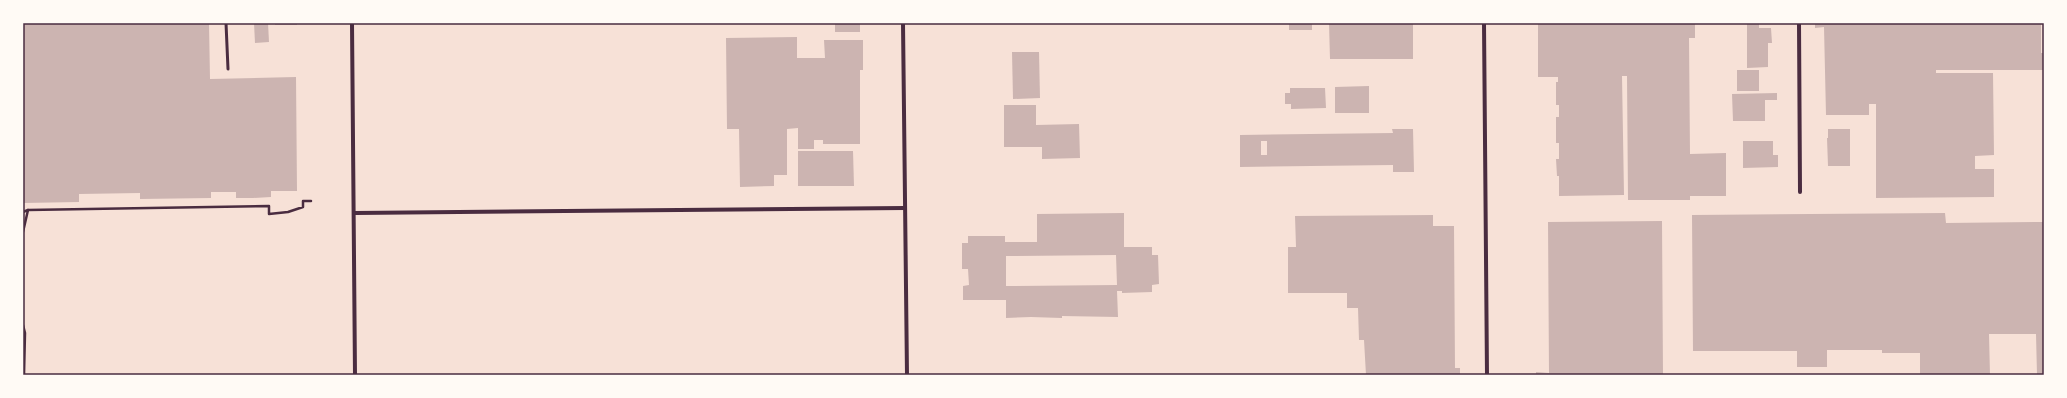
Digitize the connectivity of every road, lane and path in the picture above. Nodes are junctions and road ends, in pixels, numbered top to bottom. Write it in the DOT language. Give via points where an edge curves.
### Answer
graph roads {
  1 [pos="226,23"];
  2 [pos="903,23"];
  3 [pos="1484,23"];
  4 [pos="1799,23"];
  5 [pos="352,25"];
  6 [pos="228,69"];
  7 [pos="1800,192"];
  8 [pos="311,201"];
  9 [pos="905,208"];
  10 [pos="28,210"];
  11 [pos="23,212"];
  12 [pos="355,213"];
  13 [pos="23,232"];
  14 [pos="23,325"];
  15 [pos="24,375"];
  16 [pos="355,375"];
  17 [pos="907,375"];
  18 [pos="1487,375"];
  1 -- 6 [label="lane"];
  2 -- 9 [label="street"];
  3 -- 18 [label="street"];
  4 -- 7 [label="street"];
  5 -- 12 [label="street"];
  8 -- 10 [label="path" via="303,201 304,207 288,212 269,214 269,206"];
  9 -- 12 [label="street"];
  9 -- 17 [label="street"];
  10 -- 11 [label="path"];
  10 -- 13 [label="path"];
  12 -- 16 [label="street"];
  14 -- 15 [label="path"];
}
